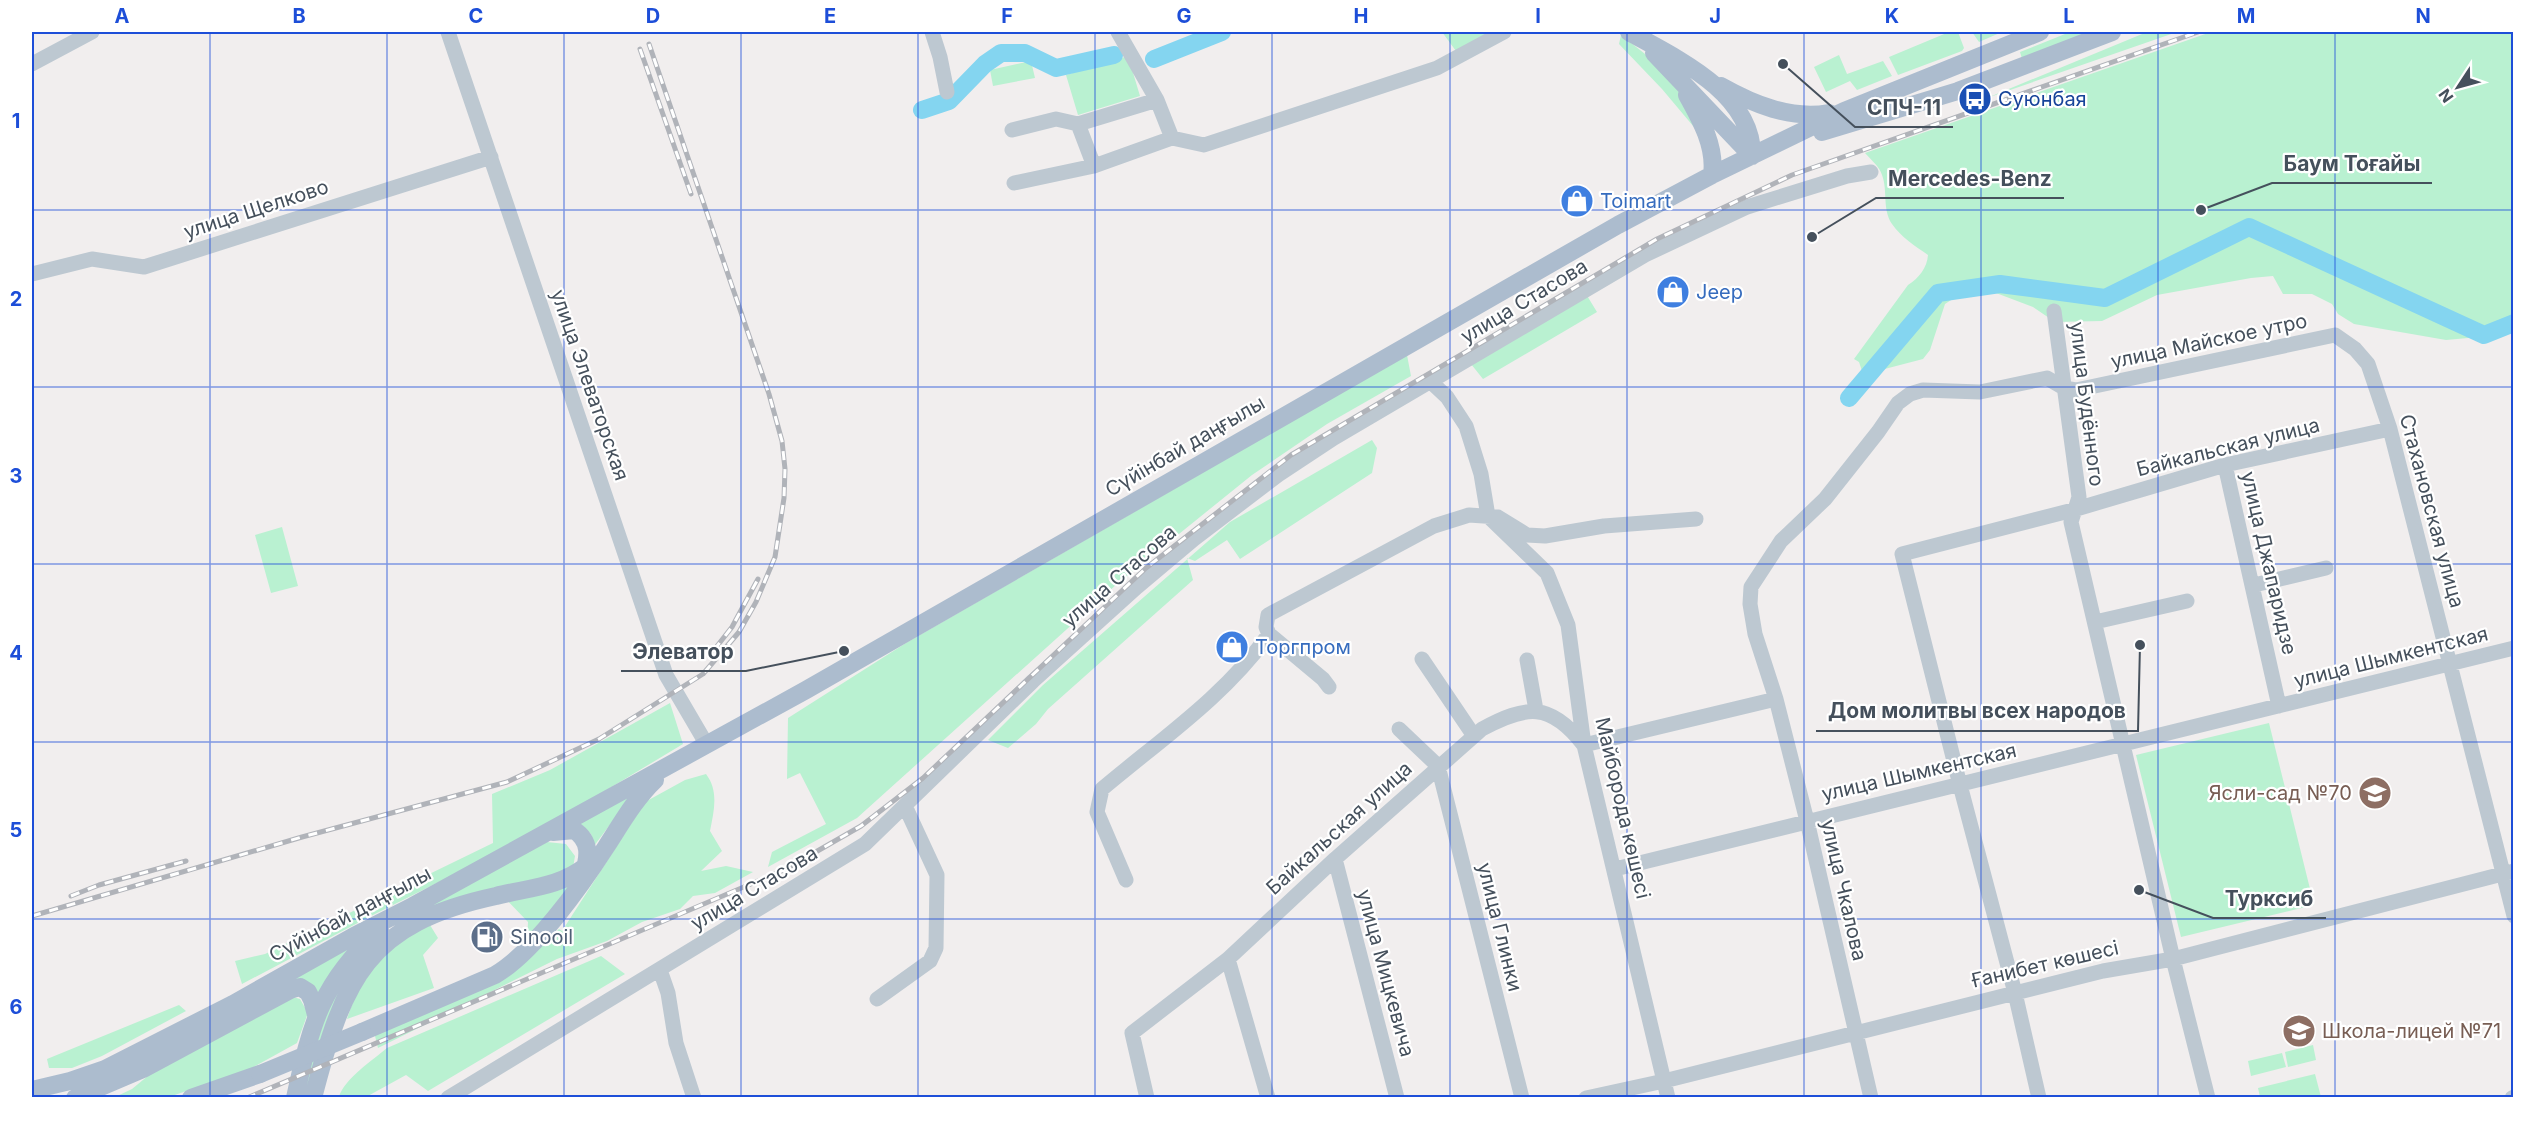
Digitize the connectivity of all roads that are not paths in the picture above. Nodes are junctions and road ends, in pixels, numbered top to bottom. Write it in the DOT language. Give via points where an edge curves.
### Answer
graph roads {
  1 [pos="92,32"];
  2 [pos="448,32"];
  3 [pos="932,32"];
  4 [pos="1118,32"];
  5 [pos="1504,32"];
  6 [pos="2040,32"];
  7 [pos="2112,32"];
  8 [pos="1632,33"];
  9 [pos="32,64"];
  10 [pos="1668,66"];
  11 [pos="1701,74"];
  12 [pos="947,92"];
  13 [pos="1157,100"];
  14 [pos="1844,111"];
  15 [pos="1078,124"];
  16 [pos="1012,130"];
  17 [pos="1172,138"];
  18 [pos="1752,156"];
  19 [pos="491,157"];
  20 [pos="1094,166"];
  21 [pos="1871,172"];
  22 [pos="1712,176"];
  23 [pos="1014,183"];
  24 [pos="32,274"];
  25 [pos="2054,311"];
  26 [pos="1430,381"];
  27 [pos="2064,388"];
  28 [pos="2379,395"];
  29 [pos="2390,429"];
  30 [pos="2225,465"];
  31 [pos="2073,510"];
  32 [pos="1488,516"];
  33 [pos="1696,519"];
  34 [pos="2326,568"];
  35 [pos="2254,585"];
  36 [pos="1751,587"];
  37 [pos="2187,601"];
  38 [pos="2095,622"];
  39 [pos="1269,634"];
  40 [pos="2514,648"];
  41 [pos="1422,659"];
  42 [pos="1527,660"];
  43 [pos="2451,665"];
  44 [pos="1329,687"];
  45 [pos="1776,699"];
  46 [pos="2279,706"];
  47 [pos="1536,710"];
  48 [pos="1399,729"];
  49 [pos="1474,736"];
  50 [pos="2122,744"];
  51 [pos="707,745"];
  52 [pos="1584,745"];
  53 [pos="682,759"];
  54 [pos="1438,766"];
  55 [pos="1960,785"];
  56 [pos="905,806"];
  57 [pos="1807,820"];
  58 [pos="543,835"];
  59 [pos="603,852"];
  60 [pos="1335,859"];
  61 [pos="585,867"];
  62 [pos="1615,869"];
  63 [pos="2508,872"];
  64 [pos="1126,880"];
  65 [pos="577,887"];
  66 [pos="413,906"];
  67 [pos="2514,916"];
  68 [pos="2173,958"];
  69 [pos="1228,959"];
  70 [pos="660,970"];
  71 [pos="2015,993"];
  72 [pos="877,999"];
  73 [pos="316,1015"];
  74 [pos="179,1029"];
  75 [pos="1855,1032"];
  76 [pos="188,1046"];
  77 [pos="1664,1081"];
  78 [pos="32,1090"];
  79 [pos="75,1098"];
  80 [pos="191,1098"];
  81 [pos="295,1098"];
  82 [pos="313,1098"];
  83 [pos="448,1098"];
  84 [pos="694,1098"];
  85 [pos="1147,1098"];
  86 [pos="1268,1098"];
  87 [pos="1397,1098"];
  88 [pos="1522,1098"];
  89 [pos="1586,1098"];
  90 [pos="1668,1098"];
  91 [pos="1871,1098"];
  92 [pos="2039,1098"];
  93 [pos="2208,1098"];
  1 -- 9 [label="street"];
  2 -- 19 [label="street, улица Элеваторская"];
  3 -- 12 [label="street"];
  4 -- 13 [label="street"];
  5 -- 17 [label="street" via="1437,68 1215,142 1204,145"];
  6 -- 14 [label="main road"];
  7 -- 18 [label="main road" via="1958,91"];
  8 -- 10 [label="main road"];
  8 -- 11 [label="main road"];
  10 -- 18 [label="main road"];
  10 -- 22 [label="main road" via="1695,108 1712,150"];
  11 -- 14 [label="main road" via="1734,93 1781,111 1805,115"];
  11 -- 18 [label="main road" via="1747,124 1753,141"];
  13 -- 15 [label="street"];
  13 -- 17 [label="street"];
  14 -- 18 [label="main road"];
  15 -- 16 [label="street" via="1056,119"];
  15 -- 20 [label="street"];
  17 -- 20 [label="street"];
  18 -- 22 [label="main road, Сүйінбай даңғылы"];
  19 -- 24 [label="street, улица Щелково" via="144,267 92,259"];
  19 -- 51 [label="street, улица Элеваторская" via="666,675"];
  20 -- 23 [label="street"];
  21 -- 26 [label="street, улица Стасова" via="1774,198 1685,235 1636,259"];
  22 -- 51 [label="main road, Сүйінбай даңғылы" via="1536,271"];
  25 -- 27 [label="street, улица Будённого"];
  26 -- 32 [label="street" via="1447,397 1466,426 1481,474"];
  26 -- 56 [label="street, улица Стасова" via="1278,475 1194,539 1033,681"];
  27 -- 28 [label="street, улица Майское утро" via="2100,386 2335,334 2363,356"];
  27 -- 31 [label="street, улица Будённого" via="2079,497"];
  27 -- 36 [label="street, улица Майское утро" via="2047,378 1980,392 1923,390 1910,394 1898,403 1825,499 1781,541"];
  28 -- 29 [label="street, Стахановская улица"];
  29 -- 30 [label="street, Байкальская улица"];
  29 -- 43 [label="street, Стахановская улица"];
  30 -- 31 [label="street, Байкальская улица"];
  30 -- 35 [label="street, улица Джапаридзе"];
  31 -- 38 [label="street, улица Будённого" via="2072,522"];
  31 -- 55 [label="street, Байкальская улица" via="1902,554"];
  32 -- 33 [label="street" via="1498,517 1527,535 1545,536 1604,526"];
  32 -- 39 [label="street" via="1469,515 1434,525 1269,615"];
  32 -- 52 [label="street, Майборода көшесі" via="1547,573 1568,625"];
  34 -- 35 [label="street"];
  35 -- 46 [label="street, улица Джапаридзе"];
  36 -- 45 [label="street, улица Чкалова" via="1755,634"];
  37 -- 38 [label="street"];
  38 -- 50 [label="street, улица Будённого"];
  39 -- 44 [label="street"];
  39 -- 64 [label="street" via="1225,686 1102,789 1097,812"];
  40 -- 43 [label="street, улица Шымкентская"];
  41 -- 49 [label="street"];
  42 -- 47 [label="street"];
  43 -- 46 [label="street, улица Шымкентская"];
  43 -- 63 [label="street, Стахановская улица"];
  45 -- 52 [label="street"];
  45 -- 57 [label="street, улица Чкалова"];
  46 -- 50 [label="street, улица Шымкентская"];
  47 -- 49 [label="street, Байкальская улица" via="1506,716"];
  47 -- 52 [label="street" via="1571,729"];
  48 -- 54 [label="street"];
  49 -- 54 [label="street, Байкальская улица"];
  50 -- 55 [label="street, улица Шымкентская"];
  50 -- 68 [label="street, улица Будённого"];
  51 -- 53 [label="main road, Сүйінбай даңғылы"];
  52 -- 62 [label="street, Майборода көшесі"];
  53 -- 58 [label="main road, Сүйінбай даңғылы"];
  53 -- 59 [label="main road, Сүйінбай даңғылы" via="640,796"];
  54 -- 60 [label="street, Байкальская улица"];
  54 -- 88 [label="street, улица Глинки"];
  55 -- 57 [label="street, улица Шымкентская"];
  55 -- 71 [label="street"];
  56 -- 70 [label="street, улица Стасова" via="865,844"];
  56 -- 72 [label="street" via="937,875 936,948 930,961"];
  57 -- 62 [label="street, улица Шымкентская"];
  57 -- 75 [label="street, улица Чкалова"];
  58 -- 61 [label="main road" via="565,829 579,833 588,848"];
  58 -- 66 [label="main road, Сүйінбай даңғылы"];
  59 -- 61 [label="main road"];
  59 -- 65 [label="main road, Сүйінбай даңғылы"];
  60 -- 69 [label="street, Байкальская улица"];
  60 -- 87 [label="street, улица Мицкевича"];
  61 -- 65 [label="main road"];
  61 -- 82 [label="main road" via="557,883 435,913 388,942 356,978 330,1034"];
  62 -- 77 [label="street, Майборода көшесі"];
  63 -- 67 [label="street, Стахановская улица"];
  63 -- 68 [label="street, Ғанибет көшесі"];
  65 -- 80 [label="main road, Сүйінбай даңғылы, bridge" via="543,932 495,975 260,1074"];
  66 -- 73 [label="main road" via="357,952"];
  66 -- 74 [label="main road, Сүйінбай даңғылы"];
  68 -- 71 [label="street, Ғанибет көшесі"];
  68 -- 93 [label="street, улица Будённого"];
  69 -- 85 [label="street, Байкальская улица" via="1132,1033"];
  69 -- 86 [label="street"];
  70 -- 83 [label="street, улица Стасова"];
  70 -- 84 [label="street" via="676,1043"];
  71 -- 75 [label="street, Ғанибет көшесі"];
  71 -- 92 [label="street"];
  73 -- 76 [label="main road, Сүйінбай даңғылы" via="308,992 300,987"];
  73 -- 81 [label="main road"];
  74 -- 76 [label="main road" via="189,1038"];
  74 -- 78 [label="main road, Сүйінбай даңғылы" via="105,1069"];
  75 -- 77 [label="street, Ғанибет көшесі"];
  75 -- 91 [label="street, улица Чкалова"];
  76 -- 79 [label="main road, Сүйінбай даңғылы"];
  77 -- 89 [label="street, Ғанибет көшесі"];
  77 -- 90 [label="street, Майборода көшесі"];
}
